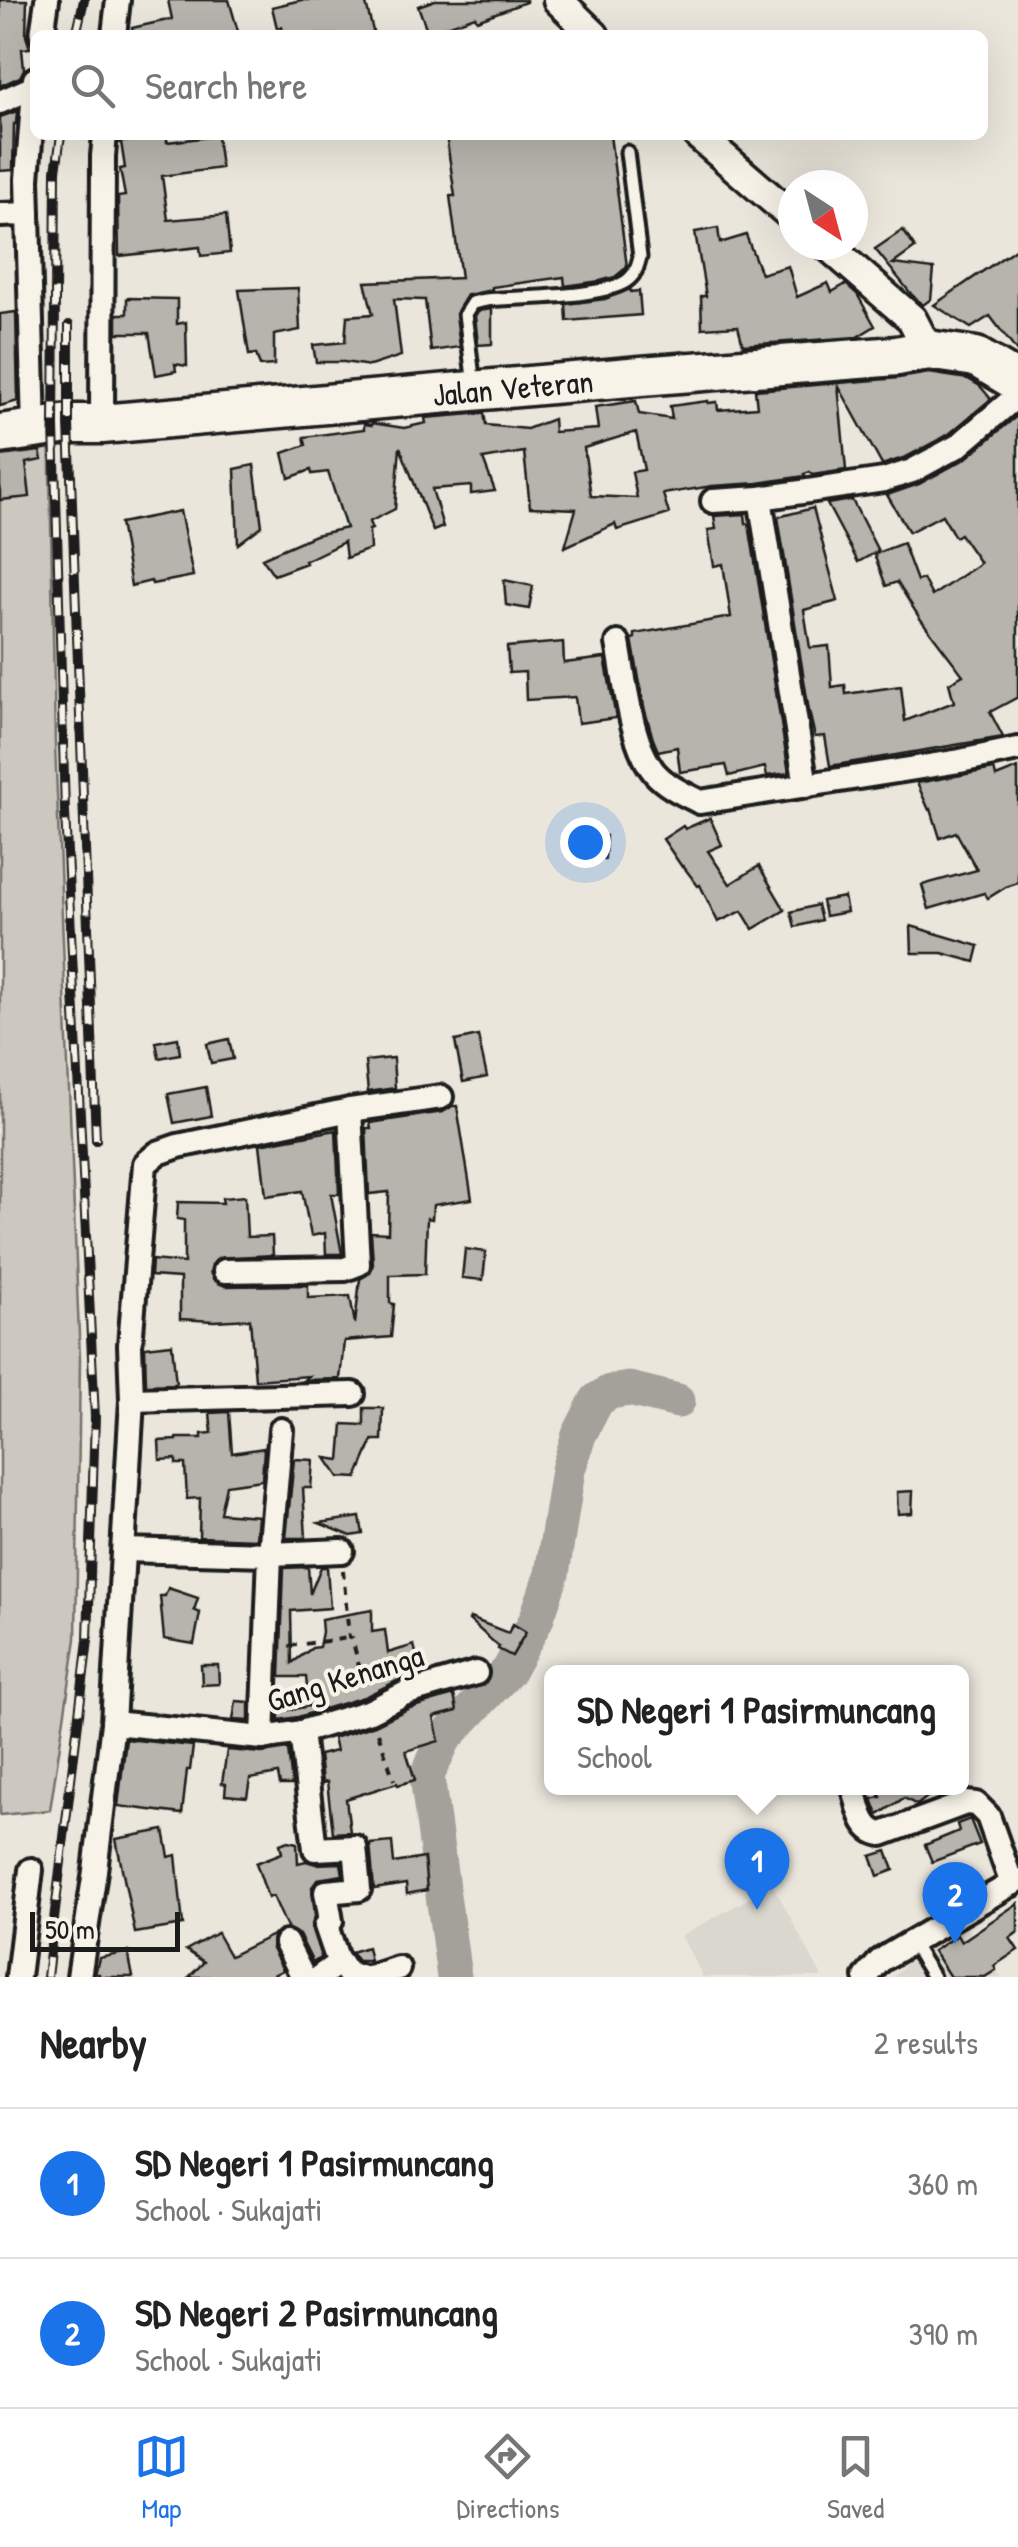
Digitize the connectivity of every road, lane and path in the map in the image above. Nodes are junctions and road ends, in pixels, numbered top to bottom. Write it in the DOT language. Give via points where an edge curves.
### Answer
graph roads {
  1 [pos="47,0"];
  2 [pos="118,0"];
  3 [pos="558,0"];
  4 [pos="43,30"];
  5 [pos="115,30"];
  6 [pos="589,30"];
  7 [pos="30,89"];
  8 [pos="0,102"];
  9 [pos="30,139"];
  10 [pos="104,140"];
  11 [pos="704,140"];
  12 [pos="628,152"];
  13 [pos="778,204"];
  14 [pos="28,214"];
  15 [pos="0,215"];
  16 [pos="844,260"];
  17 [pos="928,350"];
  18 [pos="1018,382"];
  19 [pos="475,391"];
  20 [pos="1018,395"];
  21 [pos="102,424"];
  22 [pos="17,431"];
  23 [pos="760,498"];
  24 [pos="713,500"];
  25 [pos="618,642"];
  26 [pos="1018,749"];
  27 [pos="806,786"];
  28 [pos="441,1097"];
  29 [pos="350,1110"];
  30 [pos="226,1271"];
  31 [pos="353,1394"];
  32 [pos="132,1400"];
  33 [pos="281,1430"];
  34 [pos="124,1550"];
  35 [pos="342,1551"];
  36 [pos="270,1554"];
  37 [pos="348,1638"];
  38 [pos="266,1649"];
  39 [pos="476,1674"];
  40 [pos="370,1711"];
  41 [pos="112,1723"];
  42 [pos="301,1732"];
  43 [pos="263,1738"];
  44 [pos="394,1780"];
  45 [pos="856,1795"];
  46 [pos="31,1870"];
  47 [pos="1015,1882"];
  48 [pos="911,1942"];
  49 [pos="286,1944"];
  50 [pos="340,1962"];
  51 [pos="398,1968"];
  52 [pos="18,1977"];
  53 [pos="78,1977"];
  54 [pos="303,1977"];
  55 [pos="319,1977"];
  56 [pos="361,1977"];
  57 [pos="370,1977"];
  58 [pos="866,1977"];
  59 [pos="933,1977"];
  1 -- 4 [label="street"];
  2 -- 5 [label="street"];
  3 -- 6 [label="street"];
  7 -- 8 [label="street"];
  9 -- 14 [label="street"];
  10 -- 21 [label="street"];
  11 -- 13 [label="street"];
  12 -- 19 [label="lane" via="637,269 606,290 472,303 465,314"];
  14 -- 15 [label="street"];
  14 -- 22 [label="street"];
  16 -- 17 [label="street" via="912,319"];
  17 -- 18 [label="highway, Jalan Veteran" via="976,357"];
  17 -- 19 [label="highway, Jalan Veteran"];
  19 -- 21 [label="highway, Jalan Veteran"];
  20 -- 23 [label="street" via="958,446 912,471"];
  21 -- 22 [label="highway, Jalan Veteran"];
  23 -- 24 [label="street"];
  23 -- 27 [label="street"];
  25 -- 27 [label="street" via="636,732 654,771 668,784 700,802"];
  26 -- 27 [label="street"];
  28 -- 29 [label="street"];
  29 -- 30 [label="street" via="358,1264"];
  29 -- 32 [label="street" via="178,1146 145,1164 130,1345"];
  31 -- 32 [label="street"];
  32 -- 34 [label="street"];
  33 -- 36 [label="street"];
  34 -- 36 [label="street"];
  34 -- 41 [label="street"];
  35 -- 36 [label="street"];
  35 -- 37 [label="path"];
  36 -- 38 [label="street"];
  37 -- 38 [label="path"];
  37 -- 40 [label="path"];
  38 -- 43 [label="street"];
  39 -- 40 [label="street, Gang Kenanga"];
  40 -- 42 [label="street, Gang Kenanga"];
  40 -- 44 [label="path"];
  41 -- 43 [label="street, Gang Kenanga"];
  41 -- 53 [label="street"];
  42 -- 43 [label="street, Gang Kenanga"];
  42 -- 50 [label="street" via="316,1849 355,1847 359,1889 326,1892 326,1926"];
  45 -- 47 [label="street" via="875,1834 976,1804 988,1816"];
  46 -- 52 [label="street"];
  47 -- 48 [label="street"];
  48 -- 58 [label="street"];
  48 -- 59 [label="lane"];
  49 -- 54 [label="street"];
  50 -- 55 [label="street"];
  50 -- 56 [label="street" via="349,1975"];
  51 -- 57 [label="street"];
}
